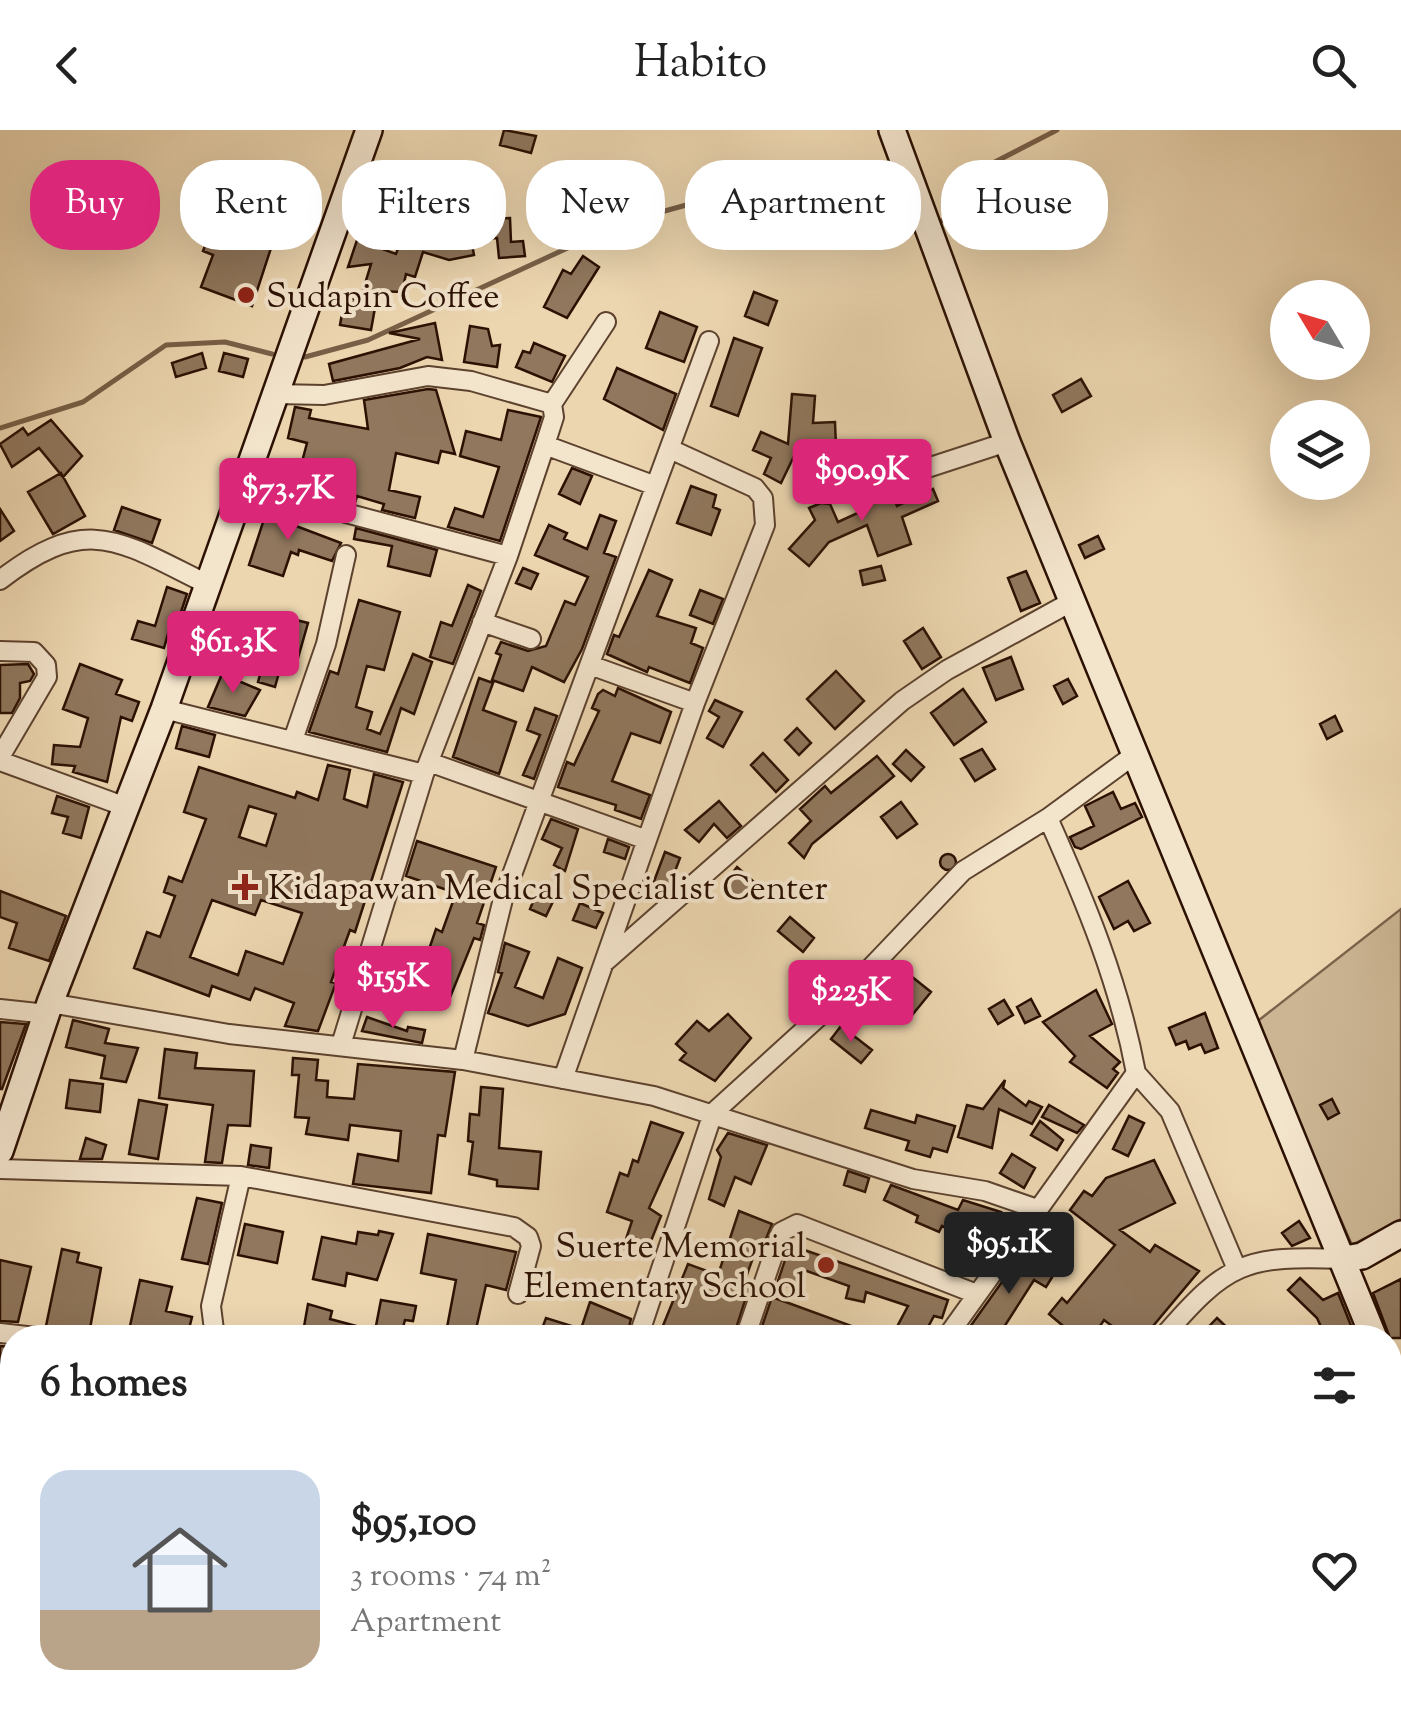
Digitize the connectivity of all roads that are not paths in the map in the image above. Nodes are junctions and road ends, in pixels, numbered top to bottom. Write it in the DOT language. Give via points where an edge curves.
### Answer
graph roads {
  1 [pos="369,130"];
  2 [pos="892,130"];
  3 [pos="606,322"];
  4 [pos="709,341"];
  5 [pos="276,394"];
  6 [pos="552,404"];
  7 [pos="1008,442"];
  8 [pos="545,445"];
  9 [pos="670,449"];
  10 [pos="652,485"];
  11 [pos="244,486"];
  12 [pos="826,492"];
  13 [pos="346,555"];
  14 [pos="508,556"];
  15 [pos="0,580"];
  16 [pos="209,585"];
  17 [pos="1072,602"];
  18 [pos="482,622"];
  19 [pos="531,639"];
  20 [pos="0,651"];
  21 [pos="590,664"];
  22 [pos="695,702"];
  23 [pos="164,709"];
  24 [pos="293,740"];
  25 [pos="1134,755"];
  26 [pos="0,759"];
  27 [pos="427,768"];
  28 [pos="538,802"];
  29 [pos="126,807"];
  30 [pos="1048,818"];
  31 [pos="647,840"];
  32 [pos="606,962"];
  33 [pos="48,1008"];
  34 [pos="0,1009"];
  35 [pos="341,1044"];
  36 [pos="463,1060"];
  37 [pos="1136,1073"];
  38 [pos="563,1079"];
  39 [pos="713,1113"];
  40 [pos="0,1150"];
  41 [pos="0,1169"];
  42 [pos="242,1176"];
  43 [pos="1038,1209"];
  44 [pos="1401,1234"];
  45 [pos="1345,1259"];
  46 [pos="1236,1267"];
  47 [pos="974,1293"];
  48 [pos="518,1294"];
  49 [pos="213,1325"];
  50 [pos="642,1325"];
  51 [pos="749,1325"];
  52 [pos="954,1325"];
  53 [pos="1173,1325"];
  54 [pos="1369,1325"];
  1 -- 5 [label="street"];
  2 -- 7 [label="street"];
  3 -- 6 [label="street"];
  4 -- 9 [label="street"];
  5 -- 6 [label="street" via="324,395 428,376"];
  5 -- 11 [label="street"];
  6 -- 8 [label="street"];
  7 -- 12 [label="street"];
  7 -- 17 [label="street"];
  8 -- 10 [label="street"];
  8 -- 14 [label="street"];
  9 -- 10 [label="street"];
  9 -- 22 [label="street" via="755,488 765,512 752,564"];
  10 -- 21 [label="street"];
  11 -- 14 [label="street"];
  11 -- 16 [label="street"];
  13 -- 24 [label="street" via="326,644"];
  14 -- 18 [label="street"];
  15 -- 16 [label="street" via="36,552 84,537 138,551"];
  16 -- 23 [label="street"];
  17 -- 25 [label="street"];
  17 -- 32 [label="street" via="902,701"];
  18 -- 19 [label="street"];
  18 -- 27 [label="street"];
  20 -- 26 [label="street" via="34,652 46,665 46,677"];
  21 -- 22 [label="street"];
  21 -- 28 [label="street"];
  22 -- 31 [label="street"];
  23 -- 24 [label="street"];
  23 -- 29 [label="street"];
  24 -- 27 [label="street"];
  25 -- 30 [label="street"];
  25 -- 45 [label="street"];
  26 -- 29 [label="street"];
  27 -- 28 [label="street"];
  27 -- 35 [label="street"];
  28 -- 31 [label="street"];
  28 -- 36 [label="street" via="503,899"];
  29 -- 33 [label="street"];
  30 -- 37 [label="street" via="1101,936"];
  30 -- 39 [label="street" via="963,872 857,982"];
  31 -- 32 [label="street"];
  32 -- 38 [label="street"];
  33 -- 34 [label="street"];
  33 -- 35 [label="street"];
  33 -- 40 [label="street"];
  35 -- 36 [label="street"];
  36 -- 38 [label="street"];
  37 -- 43 [label="street"];
  37 -- 46 [label="street" via="1170,1111"];
  38 -- 39 [label="street"];
  39 -- 43 [label="street" via="913,1179 985,1191"];
  39 -- 50 [label="street"];
  41 -- 42 [label="street"];
  42 -- 48 [label="street" via="514,1227 530,1246"];
  42 -- 49 [label="street" via="211,1306"];
  43 -- 47 [label="street"];
  44 -- 45 [label="street"];
  45 -- 46 [label="street" via="1256,1260"];
  45 -- 54 [label="street"];
  46 -- 53 [label="street"];
  47 -- 51 [label="street" via="797,1224 781,1232"];
  47 -- 52 [label="street"];
}
